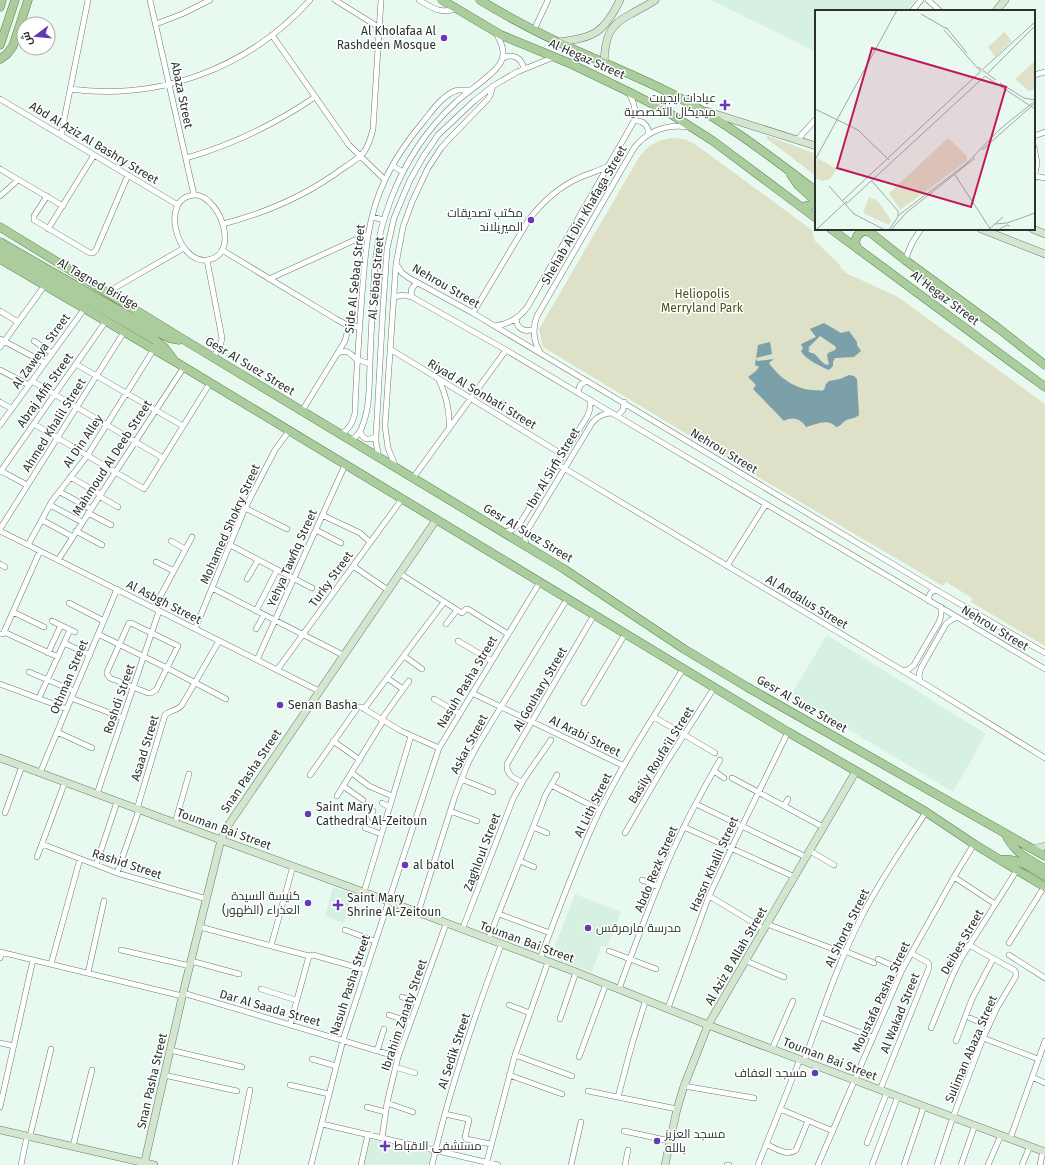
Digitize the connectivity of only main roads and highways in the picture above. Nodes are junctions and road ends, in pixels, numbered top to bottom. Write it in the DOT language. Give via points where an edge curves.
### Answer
graph roads {
  1 [pos="2,0"];
  2 [pos="15,0"];
  3 [pos="28,0"];
  4 [pos="442,0"];
  5 [pos="481,0"];
  6 [pos="0,7"];
  7 [pos="0,45"];
  8 [pos="0,59"];
  9 [pos="788,170"];
  10 [pos="815,190"];
  11 [pos="801,207"];
  12 [pos="815,217"];
  13 [pos="0,227"];
  14 [pos="832,230"];
  15 [pos="868,230"];
  16 [pos="10,233"];
  17 [pos="0,236"];
  18 [pos="0,242"];
  19 [pos="859,249"];
  20 [pos="0,250"];
  21 [pos="0,259"];
  22 [pos="186,341"];
  23 [pos="174,361"];
  24 [pos="1045,365"];
  25 [pos="1045,387"];
  26 [pos="1005,833"];
  27 [pos="1045,856"];
  28 [pos="1000,860"];
  29 [pos="1045,869"];
  30 [pos="1045,876"];
  31 [pos="1044,887"];
  1 -- 6 [label="main road"];
  2 -- 7 [label="main road"];
  3 -- 8 [label="main road" via="13,46"];
  4 -- 11 [label="main road, Al Hegaz Street" via="496,32 556,57 666,111 712,141"];
  5 -- 9 [label="main road, Al Hegaz Street" via="558,42 698,108"];
  9 -- 10 [label="main road, Al Hegaz Street"];
  9 -- 11 [label="main road" via="813,200 811,205"];
  11 -- 12 [label="main road, Al Hegaz Street"];
  13 -- 16 [label="main road, Gesr Al Suez Street"];
  14 -- 19 [label="main road, Al Hegaz Street"];
  15 -- 19 [label="main road" via="857,236 855,243"];
  15 -- 24 [label="main road, Al Hegaz Street"];
  16 -- 17 [label="main road"];
  16 -- 22 [label="main road, Gesr Al Suez Street"];
  18 -- 22 [label="main road, Al Tagned Bridge" via="159,333"];
  19 -- 25 [label="main road, Al Hegaz Street"];
  20 -- 23 [label="main road, Al Tagned Bridge" via="155,340"];
  21 -- 23 [label="main road"];
  22 -- 26 [label="main road, Gesr Al Suez Street" via="564,569 690,653"];
  23 -- 28 [label="main road" via="714,688 926,812"];
  26 -- 27 [label="main road, Gesr Al Suez Street"];
  26 -- 29 [label="main road" via="1019,853"];
  28 -- 30 [label="main road" via="1017,860"];
  28 -- 31 [label="main road"];
}
